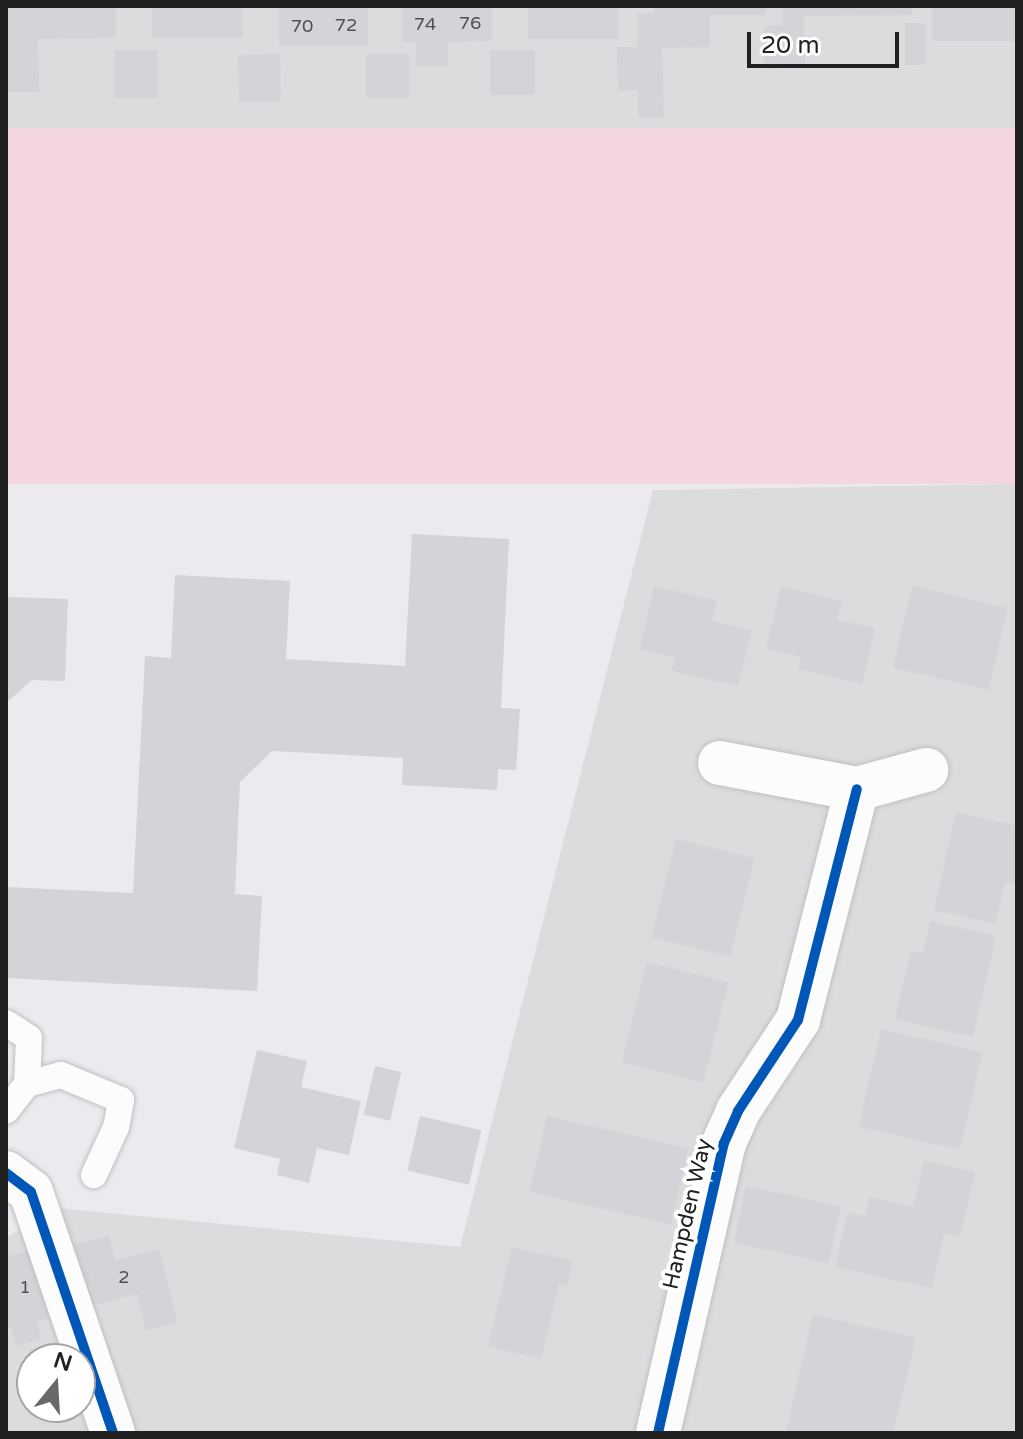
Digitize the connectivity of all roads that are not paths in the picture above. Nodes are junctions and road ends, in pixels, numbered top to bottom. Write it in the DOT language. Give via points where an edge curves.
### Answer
graph roads {
  1 [pos="720,763"];
  2 [pos="926,770"];
  3 [pos="857,789"];
  4 [pos="6,1023"];
  5 [pos="27,1084"];
  6 [pos="6,1111"];
  7 [pos="94,1175"];
  8 [pos="19,1182"];
  9 [pos="113,1433"];
  10 [pos="658,1433"];
  1 -- 3 [label="street"];
  2 -- 3 [label="street"];
  3 -- 10 [label="street, Hampden Way" via="798,1020 724,1143"];
  4 -- 5 [label="lane" via="29,1038"];
  5 -- 6 [label="lane"];
  5 -- 7 [label="lane" via="61,1075 121,1100 116,1127"];
  8 -- 9 [label="street"];
}
